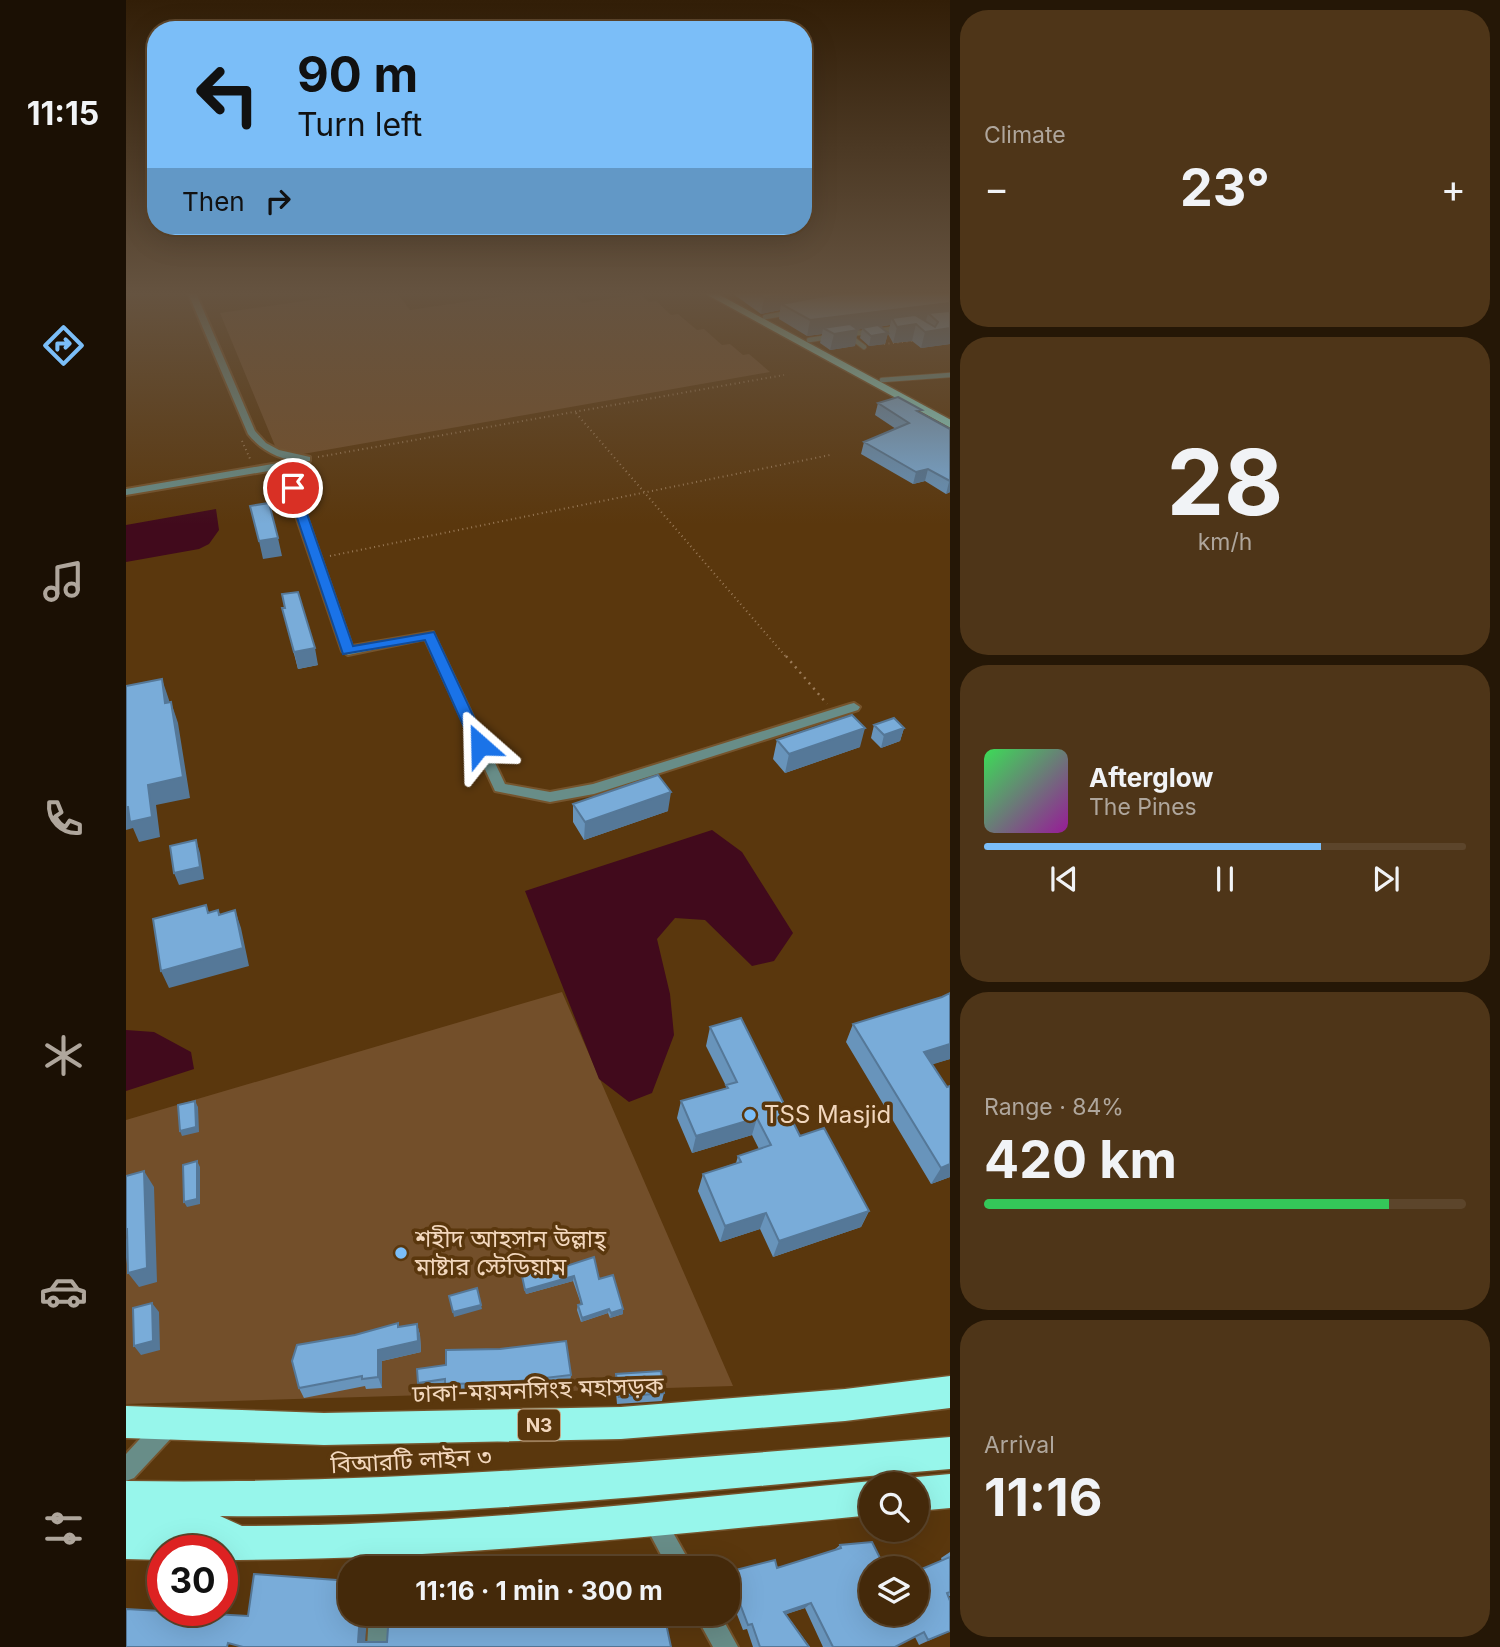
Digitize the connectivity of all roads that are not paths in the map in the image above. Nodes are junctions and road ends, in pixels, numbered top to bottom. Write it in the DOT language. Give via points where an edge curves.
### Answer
graph roads {
  1 [pos="225,370"];
  2 [pos="849,370"];
  3 [pos="863,370"];
  4 [pos="950,375"];
  5 [pos="882,380"];
  6 [pos="950,417"];
  7 [pos="950,425"];
  8 [pos="285,465"];
  9 [pos="126,492"];
  10 [pos="854,708"];
  11 [pos="950,1392"];
  12 [pos="126,1422"];
  13 [pos="169,1423"];
  14 [pos="950,1453"];
  15 [pos="126,1470"];
  16 [pos="950,1490"];
  17 [pos="929,1493"];
  18 [pos="126,1498"];
  19 [pos="859,1499"];
  20 [pos="126,1509"];
  21 [pos="653,1520"];
  22 [pos="126,1542"];
  23 [pos="261,1544"];
  24 [pos="386,1554"];
  25 [pos="674,1556"];
  26 [pos="380,1626"];
  27 [pos="714,1626"];
  28 [pos="379,1647"];
  29 [pos="726,1647"];
  1 -- 8 [label="street" via="251,432 263,447 307,459"];
  2 -- 7 [label="main road"];
  3 -- 5 [label="main road"];
  4 -- 5 [label="lane"];
  5 -- 6 [label="main road"];
  8 -- 9 [label="street"];
  8 -- 10 [label="street" via="348,651 429,635 500,788 550,797 594,789"];
  11 -- 13 [label="highway, ঢাকা-ময়মনসিংহ মহাসড়ক / N3" via="621,1423 324,1429"];
  12 -- 13 [label="highway, ঢাকা-ময়মনসিংহ মহাসড়ক / N3"];
  13 -- 15 [label="street"];
  14 -- 18 [label="highway, বিআরটি লাইন ৩" via="478,1490 241,1502"];
  16 -- 17 [label="highway"];
  19 -- 21 [label="highway"];
  20 -- 23 [label="highway"];
  21 -- 24 [label="highway"];
  21 -- 25 [label="street"];
  22 -- 23 [label="highway"];
  23 -- 24 [label="highway"];
  26 -- 28 [label="street"];
  27 -- 29 [label="street"];
}
